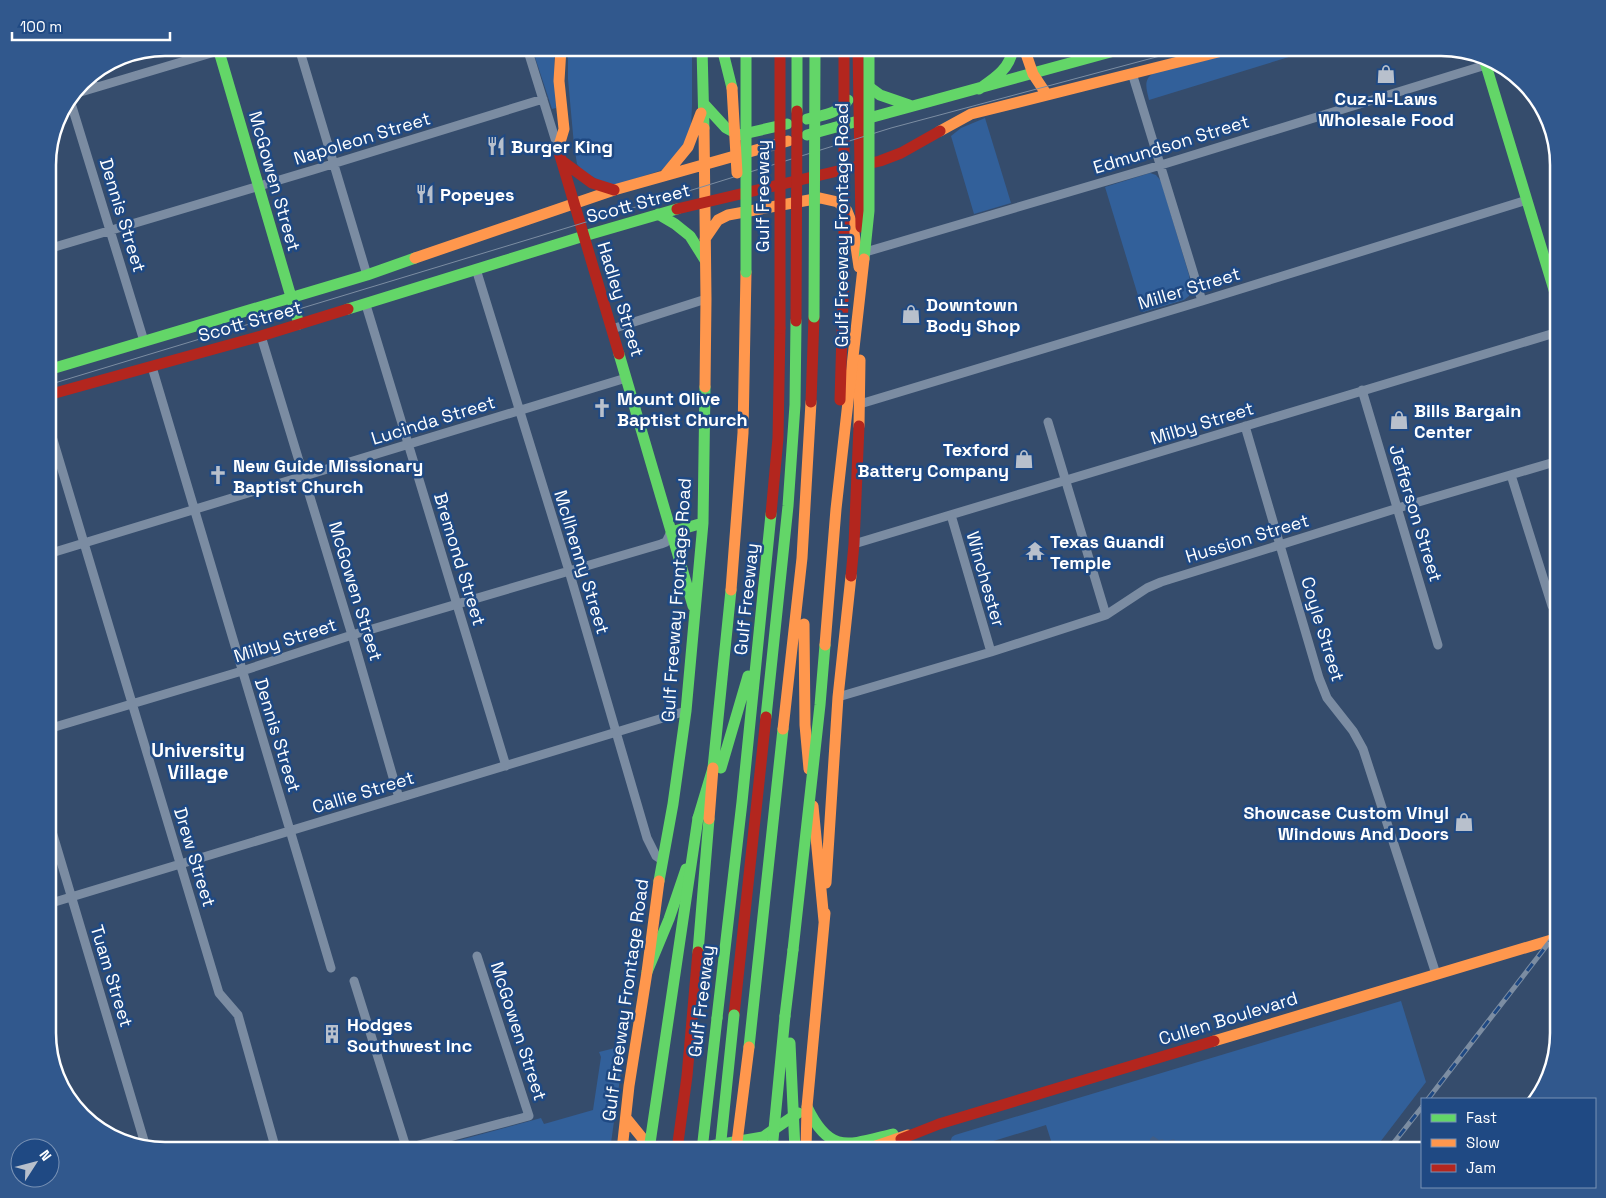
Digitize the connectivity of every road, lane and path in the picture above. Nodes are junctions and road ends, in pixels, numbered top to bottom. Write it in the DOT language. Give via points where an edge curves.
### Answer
graph roads {
  1 [pos="195,56"];
  2 [pos="223,56"];
  3 [pos="301,56"];
  4 [pos="529,56"];
  5 [pos="561,56"];
  6 [pos="702,56"];
  7 [pos="724,56"];
  8 [pos="746,56"];
  9 [pos="780,56"];
  10 [pos="797,56"];
  11 [pos="815,56"];
  12 [pos="844,56"];
  13 [pos="858,56"];
  14 [pos="868,56"];
  15 [pos="1013,56"];
  16 [pos="1027,56"];
  17 [pos="1096,56"];
  18 [pos="1201,56"];
  19 [pos="1483,65"];
  20 [pos="1488,68"];
  21 [pos="1132,73"];
  22 [pos="857,74"];
  23 [pos="1033,74"];
  24 [pos="93,83"];
  25 [pos="94,87"];
  26 [pos="979,89"];
  27 [pos="87,90"];
  28 [pos="1048,95"];
  29 [pos="542,98"];
  30 [pos="704,104"];
  31 [pos="910,105"];
  32 [pos="72,108"];
  33 [pos="859,120"];
  34 [pos="558,149"];
  35 [pos="562,161"];
  36 [pos="334,163"];
  37 [pos="705,164"];
  38 [pos="1161,165"];
  39 [pos="860,166"];
  40 [pos="664,176"];
  41 [pos="259,186"];
  42 [pos="614,190"];
  43 [pos="1527,200"];
  44 [pos="575,204"];
  45 [pos="705,204"];
  46 [pos="658,214"];
  47 [pos="110,230"];
  48 [pos="584,236"];
  49 [pos="705,239"];
  50 [pos="56,247"];
  51 [pos="862,254"];
  52 [pos="706,260"];
  53 [pos="476,269"];
  54 [pos="746,272"];
  55 [pos="367,275"];
  56 [pos="1550,276"];
  57 [pos="861,282"];
  58 [pos="291,297"];
  59 [pos="706,299"];
  60 [pos="1202,301"];
  61 [pos="366,304"];
  62 [pos="299,324"];
  63 [pos="612,328"];
  64 [pos="1550,334"];
  65 [pos="262,336"];
  66 [pos="144,341"];
  67 [pos="152,367"];
  68 [pos="56,368"];
  69 [pos="626,378"];
  70 [pos="1362,390"];
  71 [pos="56,393"];
  72 [pos="860,404"];
  73 [pos="519,411"];
  74 [pos="1048,422"];
  75 [pos="1245,426"];
  76 [pos="409,444"];
  77 [pos="56,449"];
  78 [pos="1550,463"];
  79 [pos="1511,475"];
  80 [pos="303,476"];
  81 [pos="1064,481"];
  82 [pos="1398,508"];
  83 [pos="194,509"];
  84 [pos="836,510"];
  85 [pos="951,515"];
  86 [pos="703,523"];
  87 [pos="671,532"];
  88 [pos="84,542"];
  89 [pos="854,544"];
  90 [pos="1281,545"];
  91 [pos="56,551"];
  92 [pos="802,558"];
  93 [pos="569,571"];
  94 [pos="1550,600"];
  95 [pos="457,605"];
  96 [pos="695,613"];
  97 [pos="1106,615"];
  98 [pos="352,636"];
  99 [pos="760,638"];
  100 [pos="1438,645"];
  101 [pos="991,652"];
  102 [pos="242,671"];
  103 [pos="838,697"];
  104 [pos="132,704"];
  105 [pos="686,711"];
  106 [pos="56,727"];
  107 [pos="616,731"];
  108 [pos="506,766"];
  109 [pos="713,768"];
  110 [pos="399,798"];
  111 [pos="290,831"];
  112 [pos="56,845"];
  113 [pos="662,860"];
  114 [pos="181,865"];
  115 [pos="71,897"];
  116 [pos="56,902"];
  117 [pos="824,921"];
  118 [pos="1550,940"];
  119 [pos="477,956"];
  120 [pos="331,968"];
  121 [pos="647,972"];
  122 [pos="1436,974"];
  123 [pos="354,981"];
  124 [pos="785,1016"];
  125 [pos="748,1047"];
  126 [pos="807,1107"];
  127 [pos="626,1118"];
  128 [pos="903,1134"];
  129 [pos="144,1140"];
  130 [pos="274,1142"];
  131 [pos="402,1142"];
  132 [pos="433,1142"];
  133 [pos="623,1142"];
  134 [pos="645,1142"];
  135 [pos="652,1142"];
  136 [pos="679,1142"];
  137 [pos="703,1142"];
  138 [pos="721,1142"];
  139 [pos="734,1142"];
  140 [pos="737,1142"];
  141 [pos="744,1142"];
  142 [pos="773,1142"];
  143 [pos="795,1142"];
  144 [pos="806,1142"];
  145 [pos="837,1142"];
  146 [pos="855,1142"];
  147 [pos="872,1142"];
  148 [pos="884,1142"];
  149 [pos="891,1142"];
  1 -- 25 [label="street"];
  2 -- 41 [label="main road, McGowen Street"];
  3 -- 36 [label="street"];
  4 -- 29 [label="street, Hadley Street"];
  5 -- 34 [label="main road" via="559,81 564,129"];
  6 -- 30 [label="main road, Gulf Freeway Frontage Road"];
  7 -- 54 [label="main road, bridge" via="732,88 734,148"];
  8 -- 54 [label="main road, bridge"];
  9 -- 99 [label="main road, Gulf Freeway, bridge" via="778,438"];
  10 -- 138 [label="main road, Gulf Freeway, bridge" via="795,405 788,506"];
  11 -- 92 [label="main road, bridge" via="814,317"];
  12 -- 84 [label="main road, bridge" via="844,266"];
  13 -- 22 [label="main road, Gulf Freeway Frontage Road"];
  14 -- 84 [label="main road, bridge" via="868,211"];
  15 -- 26 [label="main road" via="1008,66"];
  16 -- 23 [label="main road"];
  17 -- 23 [label="main road, Scott Street"];
  18 -- 21 [label="main road, Scott Street"];
  19 -- 38 [label="street, Edmundson Street"];
  20 -- 43 [label="main road"];
  21 -- 28 [label="main road, Scott Street"];
  21 -- 38 [label="street"];
  22 -- 30 [label="main road" via="848,103 831,113 739,135 726,128"];
  22 -- 31 [label="main road" via="876,94"];
  22 -- 33 [label="main road, Gulf Freeway Frontage Road"];
  23 -- 26 [label="main road, Scott Street"];
  23 -- 28 [label="main road"];
  24 -- 25 [label="street"];
  25 -- 27 [label="street"];
  26 -- 31 [label="main road, Scott Street"];
  28 -- 39 [label="main road, Scott Street" via="970,114 901,153"];
  29 -- 34 [label="street, Hadley Street"];
  29 -- 36 [label="street, Napoleon Street"];
  30 -- 37 [label="main road, Gulf Freeway Frontage Road"];
  30 -- 40 [label="main road" via="692,142"];
  31 -- 33 [label="main road, Scott Street"];
  32 -- 47 [label="street, Dennis Street"];
  33 -- 37 [label="main road, Scott Street"];
  33 -- 39 [label="main road, Gulf Freeway Frontage Road"];
  34 -- 35 [label="main road, Hadley Street"];
  35 -- 42 [label="main road" via="587,181"];
  35 -- 44 [label="main road, Hadley Street"];
  36 -- 41 [label="street, Napoleon Street"];
  36 -- 55 [label="street"];
  37 -- 40 [label="main road, Scott Street"];
  37 -- 45 [label="main road, Gulf Freeway Frontage Road"];
  38 -- 51 [label="street, Edmundson Street"];
  38 -- 60 [label="street"];
  39 -- 45 [label="main road, Scott Street"];
  39 -- 51 [label="main road, Gulf Freeway Frontage Road"];
  40 -- 42 [label="main road, Scott Street"];
  41 -- 47 [label="street, Napoleon Street"];
  41 -- 58 [label="main road, McGowen Street"];
  42 -- 44 [label="main road, Scott Street"];
  43 -- 56 [label="main road"];
  43 -- 60 [label="street, Miller Street"];
  44 -- 48 [label="main road, Hadley Street"];
  44 -- 55 [label="main road, Scott Street"];
  45 -- 46 [label="main road, Scott Street"];
  45 -- 49 [label="main road, Gulf Freeway Frontage Road"];
  46 -- 48 [label="main road, Scott Street"];
  46 -- 52 [label="main road" via="690,236"];
  47 -- 50 [label="street, Napoleon Street"];
  47 -- 66 [label="street, Dennis Street"];
  48 -- 53 [label="main road, Scott Street"];
  48 -- 63 [label="main road, Hadley Street"];
  49 -- 52 [label="main road, Gulf Freeway Frontage Road"];
  49 -- 57 [label="main road" via="718,220 728,215 820,198 838,202 847,211 853,226"];
  51 -- 57 [label="main road, Gulf Freeway Frontage Road"];
  52 -- 59 [label="main road, Gulf Freeway Frontage Road"];
  53 -- 61 [label="main road, Scott Street"];
  53 -- 73 [label="street, McIlhenny Street"];
  54 -- 109 [label="main road" via="743,442"];
  55 -- 58 [label="main road, Scott Street"];
  57 -- 72 [label="main road, Gulf Freeway Frontage Road"];
  58 -- 62 [label="main road, McGowen Street"];
  58 -- 66 [label="main road, Scott Street"];
  59 -- 63 [label="street"];
  59 -- 86 [label="main road, Gulf Freeway Frontage Road"];
  60 -- 72 [label="street, Miller Street"];
  61 -- 62 [label="main road, Scott Street"];
  61 -- 76 [label="street, Bremond Street"];
  62 -- 65 [label="main road, Scott Street"];
  63 -- 69 [label="main road, Hadley Street"];
  64 -- 70 [label="street, Milby Street"];
  65 -- 67 [label="main road, Scott Street"];
  65 -- 80 [label="street, McGowen Street"];
  66 -- 68 [label="main road, Scott Street"];
  67 -- 71 [label="main road, Scott Street"];
  67 -- 83 [label="street, Dennis Street"];
  69 -- 73 [label="street, Lucinda Street"];
  69 -- 87 [label="main road, Hadley Street"];
  70 -- 75 [label="street, Milby Street"];
  70 -- 82 [label="street, Jefferson Street"];
  72 -- 89 [label="main road, Gulf Freeway Frontage Road"];
  73 -- 76 [label="street, Lucinda Street"];
  73 -- 93 [label="street, McIlhenny Street"];
  74 -- 81 [label="street"];
  75 -- 81 [label="street, Milby Street"];
  75 -- 90 [label="street, Coyle Street"];
  76 -- 80 [label="street, Lucinda Street"];
  76 -- 95 [label="street, Bremond Street"];
  77 -- 88 [label="street, Drew Street"];
  78 -- 79 [label="street, Hussion Street"];
  79 -- 82 [label="street, Hussion Street"];
  79 -- 94 [label="street"];
  80 -- 83 [label="street, Lucinda Street"];
  80 -- 98 [label="street, McGowen Street"];
  81 -- 85 [label="street, Milby Street"];
  81 -- 97 [label="street"];
  82 -- 90 [label="street, Hussion Street"];
  82 -- 100 [label="street, Jefferson Street"];
  83 -- 88 [label="street, Lucinda Street"];
  83 -- 102 [label="street, Dennis Street"];
  84 -- 124 [label="main road, bridge" via="820,705"];
  85 -- 89 [label="street, Milby Street"];
  85 -- 101 [label="street, Winchester"];
  86 -- 87 [label="main road"];
  86 -- 96 [label="main road, Gulf Freeway Frontage Road"];
  87 -- 93 [label="street, Milby Street" via="666,542"];
  87 -- 96 [label="main road, Hadley Street"];
  88 -- 91 [label="street, Lucinda Street"];
  88 -- 104 [label="street, Drew Street"];
  89 -- 103 [label="main road, Gulf Freeway Frontage Road"];
  90 -- 97 [label="street, Hussion Street" via="1162,582"];
  90 -- 122 [label="street, Coyle Street" via="1327,698 1363,749"];
  92 -- 117 [label="main road" via="805,725"];
  92 -- 125 [label="main road"];
  93 -- 95 [label="street, Milby Street"];
  93 -- 107 [label="street, McIlhenny Street"];
  95 -- 98 [label="street, Milby Street"];
  95 -- 108 [label="street, Bremond Street"];
  96 -- 105 [label="main road, Gulf Freeway Frontage Road"];
  97 -- 101 [label="street, Hussion Street"];
  98 -- 102 [label="street, Milby Street"];
  98 -- 110 [label="street, McGowen Street"];
  99 -- 121 [label="main road" via="718,776"];
  99 -- 137 [label="main road, Gulf Freeway, bridge"];
  101 -- 103 [label="street, Hussion Street"];
  102 -- 104 [label="street, Milby Street"];
  102 -- 111 [label="street, Dennis Street"];
  103 -- 117 [label="main road, Gulf Freeway Frontage Road"];
  104 -- 106 [label="street, Milby Street"];
  104 -- 114 [label="street, Drew Street"];
  105 -- 107 [label="street, Callie Street"];
  105 -- 113 [label="main road, Gulf Freeway Frontage Road"];
  107 -- 108 [label="street, Callie Street"];
  107 -- 113 [label="street, McIlhenny Street" via="649,843"];
  108 -- 110 [label="street, Callie Street"];
  109 -- 135 [label="main road, bridge" via="698,818"];
  109 -- 136 [label="main road, bridge"];
  110 -- 111 [label="street, Callie Street"];
  111 -- 114 [label="street, Callie Street"];
  111 -- 120 [label="street, Dennis Street"];
  112 -- 115 [label="street, Tuam Street"];
  113 -- 121 [label="main road, Gulf Freeway Frontage Road"];
  114 -- 115 [label="street, Callie Street"];
  114 -- 130 [label="street, Drew Street" via="218,993 238,1015 242,1026"];
  115 -- 116 [label="street, Callie Street"];
  115 -- 129 [label="street, Tuam Street"];
  117 -- 126 [label="main road, Gulf Freeway Frontage Road"];
  118 -- 122 [label="main road, Cullen Boulevard"];
  119 -- 132 [label="street, McGowen Street" via="528,1116"];
  121 -- 127 [label="main road, Gulf Freeway Frontage Road"];
  122 -- 128 [label="main road, Cullen Boulevard"];
  123 -- 131 [label="street"];
  124 -- 142 [label="main road, bridge"];
  124 -- 143 [label="main road, bridge" via="791,1053"];
  125 -- 140 [label="main road, bridge"];
  125 -- 141 [label="main road, bridge"];
  126 -- 139 [label="main road" via="764,1137"];
  126 -- 144 [label="main road, Gulf Freeway Frontage Road"];
  126 -- 145 [label="main road" via="825,1136"];
  127 -- 133 [label="main road, Gulf Freeway Frontage Road"];
  127 -- 134 [label="main road"];
  128 -- 146 [label="main road"];
  128 -- 147 [label="main road, Cullen Boulevard"];
  128 -- 148 [label="main road"];
  128 -- 149 [label="main road, Cullen Boulevard"];
}
